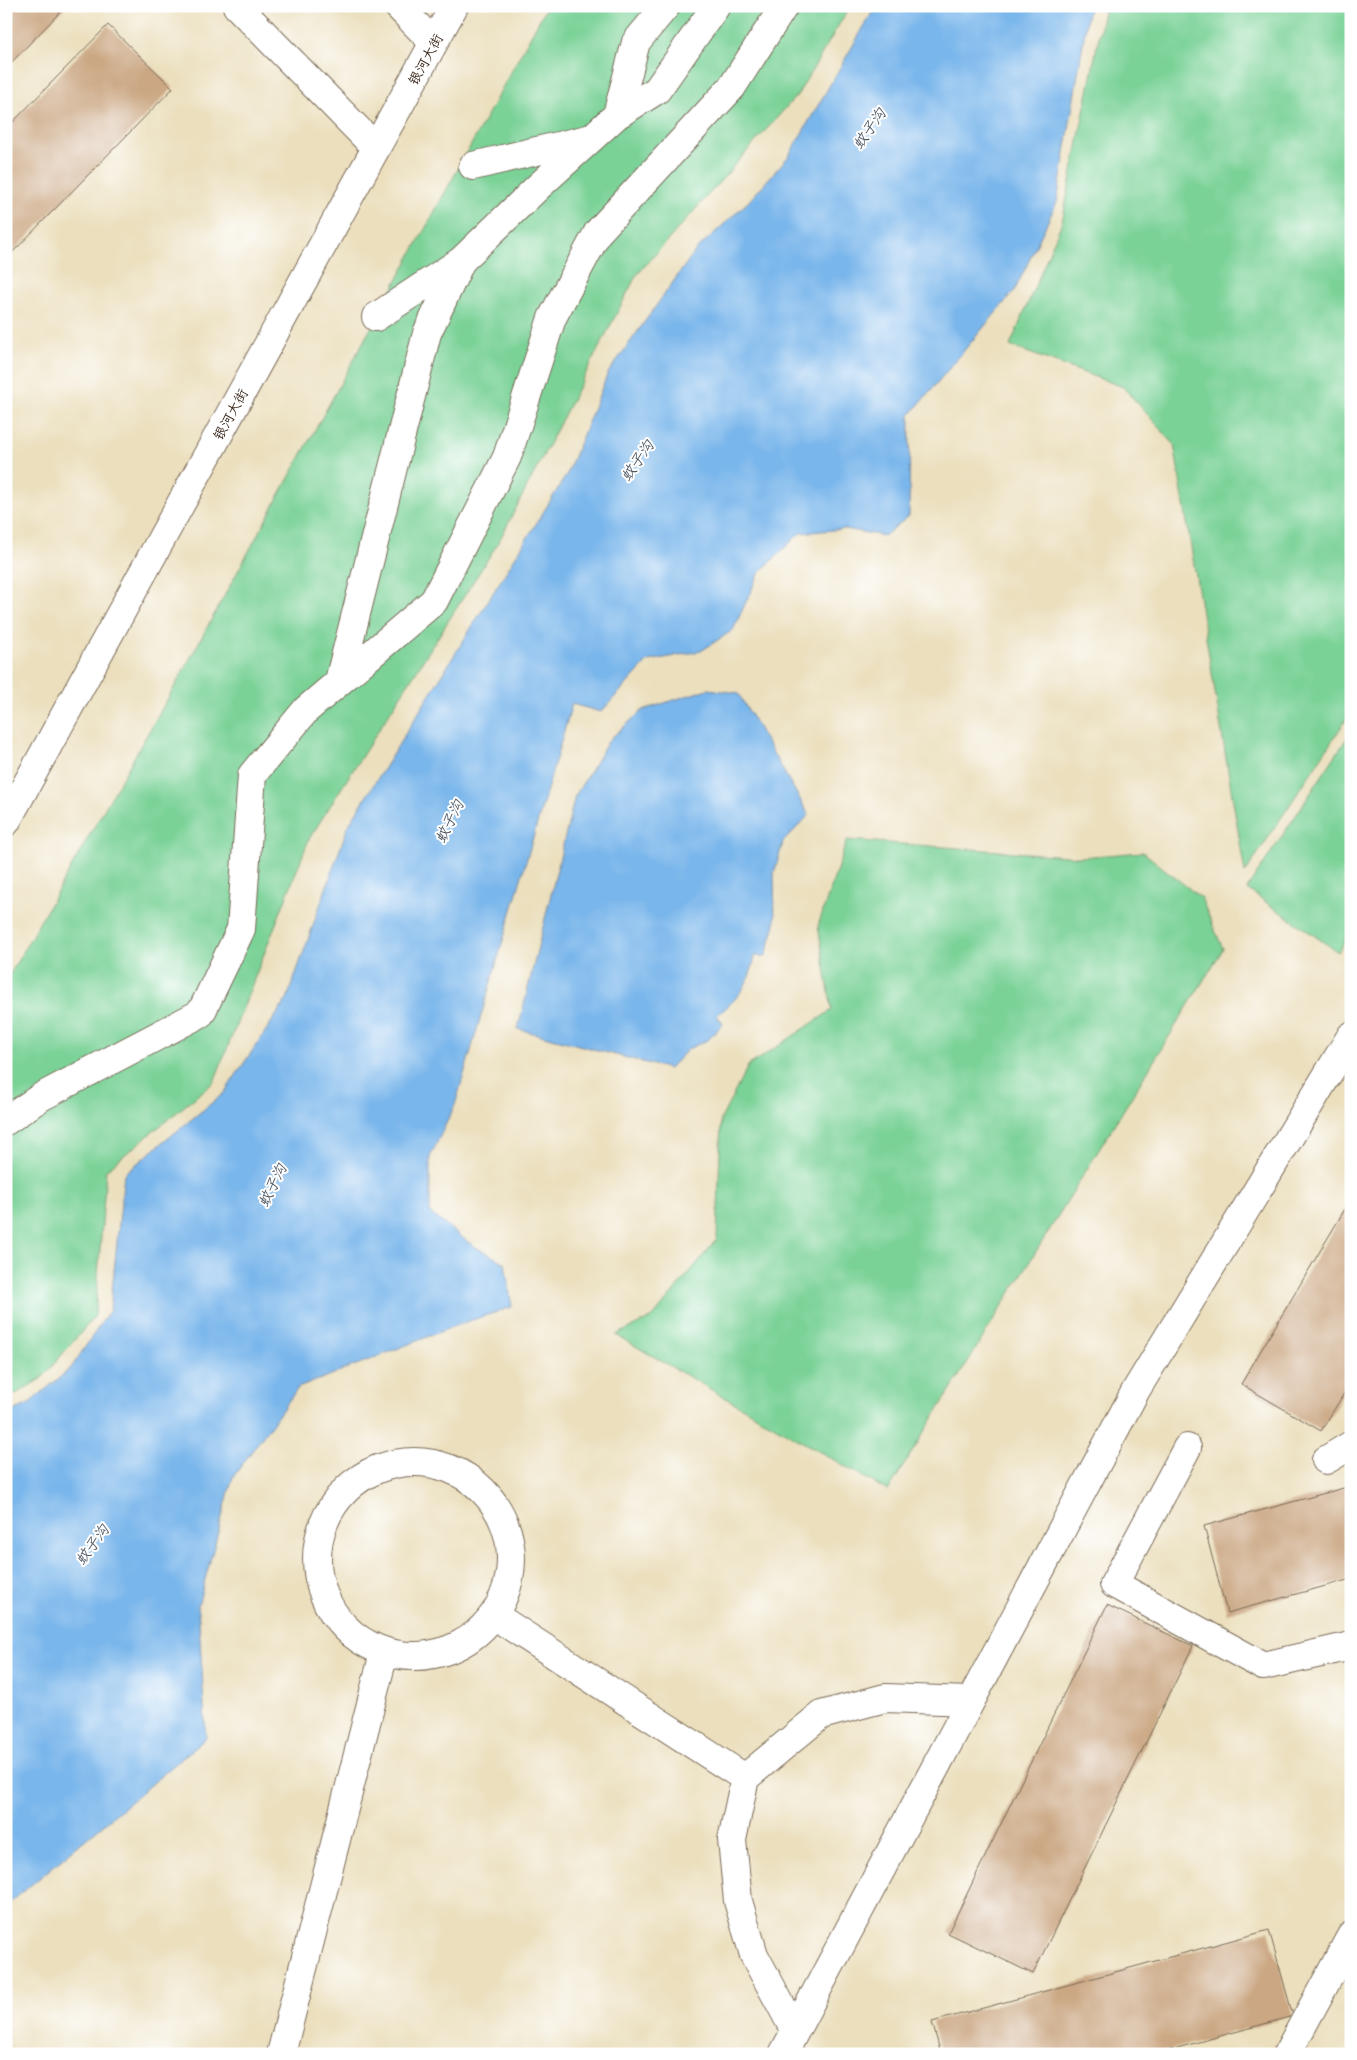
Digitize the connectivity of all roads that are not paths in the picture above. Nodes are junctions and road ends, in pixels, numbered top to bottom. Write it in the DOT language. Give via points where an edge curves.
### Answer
graph roads {
  1 [pos="237,6"];
  2 [pos="398,6"];
  3 [pos="454,6"];
  4 [pos="666,6"];
  5 [pos="716,6"];
  6 [pos="784,6"];
  7 [pos="433,42"];
  8 [pos="617,115"];
  9 [pos="590,139"];
  10 [pos="376,148"];
  11 [pos="472,166"];
  12 [pos="462,261"];
  13 [pos="376,317"];
  14 [pos="339,681"];
  15 [pos="6,822"];
  16 [pos="1351,1036"];
  17 [pos="6,1121"];
  18 [pos="1351,1445"];
  19 [pos="1186,1448"];
  20 [pos="1326,1460"];
  21 [pos="495,1616"];
  22 [pos="1351,1646"];
  23 [pos="384,1652"];
  24 [pos="970,1701"];
  25 [pos="746,1778"];
  26 [pos="1351,1936"];
  27 [pos="789,2042"];
  28 [pos="280,2054"];
  29 [pos="1287,2054"];
  1 -- 10 [label="street"];
  2 -- 7 [label="street"];
  3 -- 7 [label="street, 银河大街"];
  4 -- 8 [label="street" via="636,42"];
  5 -- 8 [label="street" via="657,90"];
  6 -- 14 [label="street" via="732,87 598,232 552,318 507,457 434,600"];
  7 -- 10 [label="street, 银河大街"];
  8 -- 9 [label="street"];
  9 -- 11 [label="street"];
  9 -- 12 [label="street"];
  10 -- 15 [label="street, 银河大街"];
  12 -- 13 [label="street"];
  12 -- 14 [label="street" via="427,333"];
  14 -- 17 [label="street" via="306,710 252,775 241,929 200,1013 41,1096"];
  16 -- 24 [label="street" via="1136,1390"];
  18 -- 20 [label="street"];
  19 -- 22 [label="street" via="1114,1584 1263,1666"];
  21 -- 23 [label="street" via="473,1638 445,1653 415,1657"];
  21 -- 23 [label="street" via="509,1588 513,1557 507,1527 492,1500 469,1478 441,1465 407,1461 374,1470 346,1488 326,1515 317,1548 318,1581 331,1612 354,1637"];
  21 -- 25 [label="street"];
  23 -- 28 [label="street"];
  24 -- 25 [label="street" via="885,1698 821,1715"];
  24 -- 27 [label="street"];
  25 -- 27 [label="street" via="732,1840 738,1901 754,1955"];
  26 -- 29 [label="street"];
}
